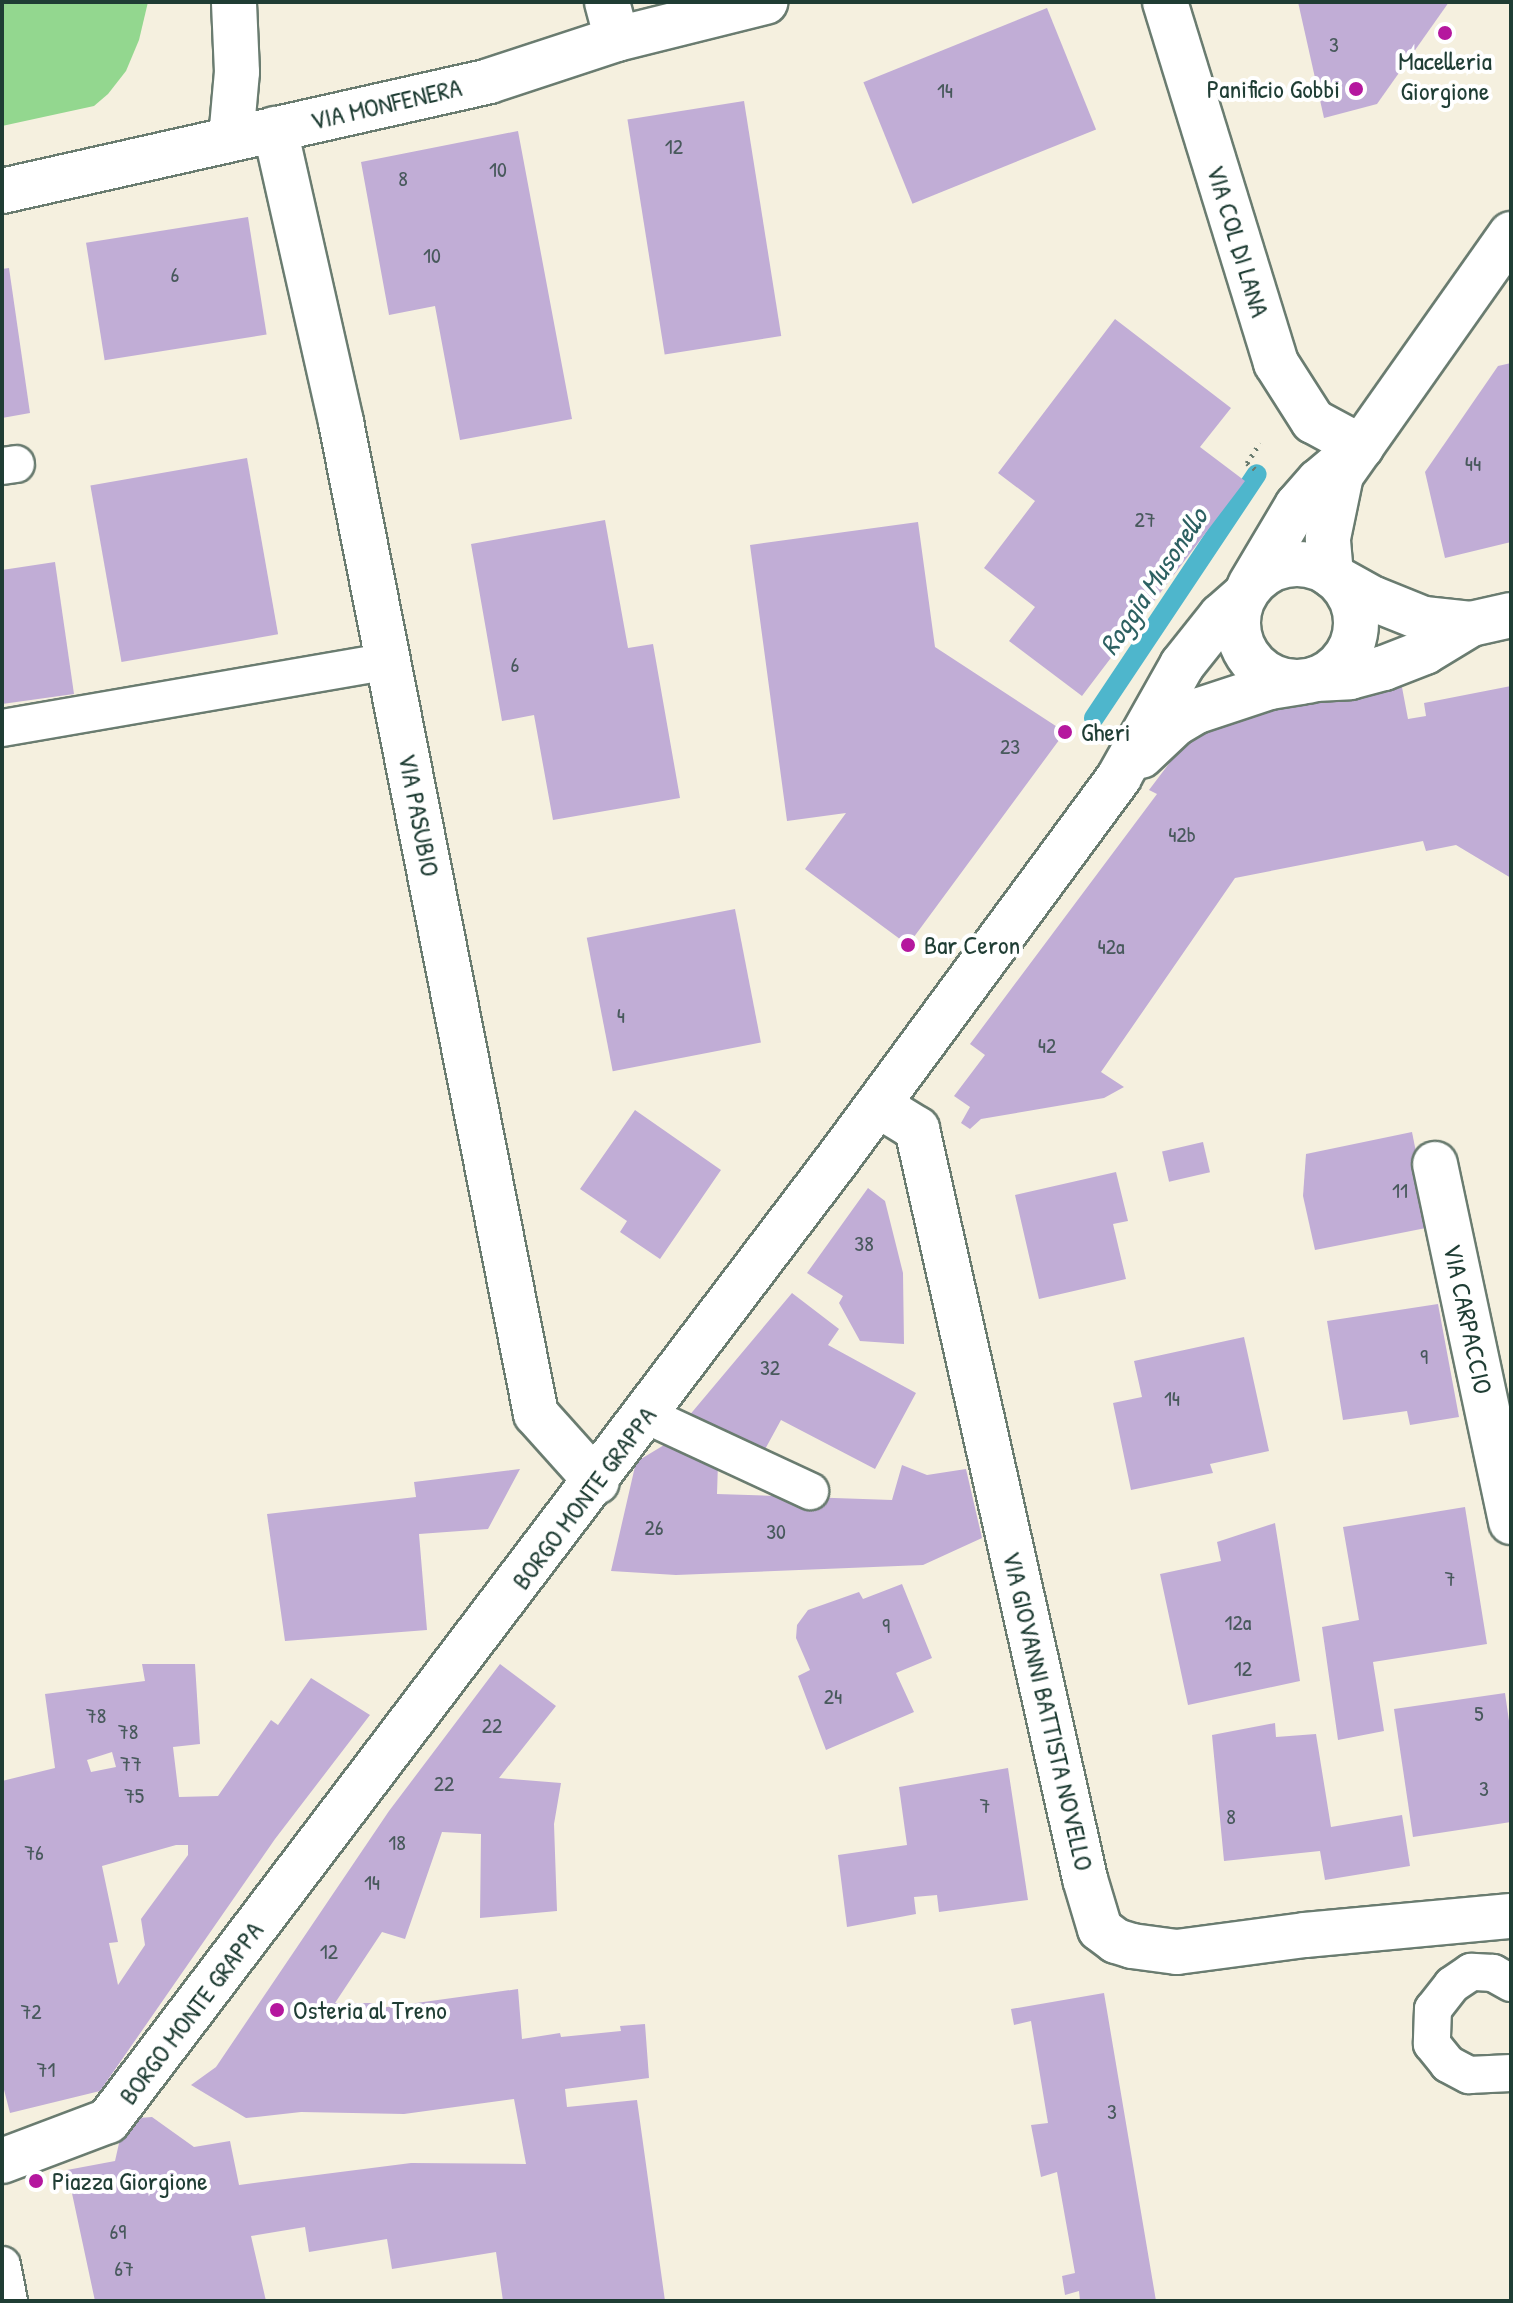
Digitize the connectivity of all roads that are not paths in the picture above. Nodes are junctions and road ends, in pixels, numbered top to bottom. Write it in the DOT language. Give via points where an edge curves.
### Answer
graph roads {
  1 [pos="234,2"];
  2 [pos="1165,2"];
  3 [pos="740,5"];
  4 [pos="612,21"];
  5 [pos="275,129"];
  6 [pos="231,139"];
  7 [pos="2,191"];
  8 [pos="1511,234"];
  9 [pos="1361,447"];
  10 [pos="1336,578"];
  11 [pos="1247,591"];
  12 [pos="1491,619"];
  13 [pos="389,661"];
  14 [pos="1308,680"];
  15 [pos="2,728"];
  16 [pos="1119,777"];
  17 [pos="878,1105"];
  18 [pos="1435,1164"];
  19 [pos="646,1415"];
  20 [pos="597,1482"];
  21 [pos="810,1491"];
  22 [pos="1511,1522"];
  23 [pos="1511,1916"];
  24 [pos="1511,1983"];
  25 [pos="1511,2073"];
  26 [pos="2,2161"];
  27 [pos="2,2265"];
  28 [pos="9,2301"];
  1 -- 6 [label="street" via="237,72"];
  2 -- 9 [label="street, VIA COL DI LANA" via="1276,363 1313,421"];
  3 -- 4 [label="street, VIA MONFENERA"];
  4 -- 5 [label="street, VIA MONFENERA" via="489,81"];
  5 -- 6 [label="street, VIA MONFENERA"];
  5 -- 13 [label="street, VIA PASUBIO"];
  6 -- 7 [label="street, VIA MONFENERA"];
  8 -- 9 [label="street, BORGO MONTE GRAPPA"];
  9 -- 10 [label="street, BORGO MONTE GRAPPA" via="1335,493 1328,538"];
  9 -- 11 [label="street, BORGO MONTE GRAPPA" via="1297,506"];
  10 -- 11 [label="street, BORGO MONTE GRAPPA" via="1309,564 1290,564 1273,568"];
  10 -- 12 [label="street" via="1407,614"];
  10 -- 14 [label="street, BORGO MONTE GRAPPA" via="1355,614 1356,633 1345,659"];
  11 -- 14 [label="street, BORGO MONTE GRAPPA" via="1238,627 1247,654 1267,674"];
  11 -- 16 [label="street, BORGO MONTE GRAPPA" via="1182,665"];
  12 -- 14 [label="street" via="1395,664 1350,677"];
  13 -- 15 [label="lane"];
  13 -- 20 [label="street, VIA PASUBIO" via="536,1414"];
  14 -- 16 [label="street, BORGO MONTE GRAPPA" via="1197,711 1175,724"];
  16 -- 17 [label="street, BORGO MONTE GRAPPA"];
  17 -- 19 [label="street, BORGO MONTE GRAPPA"];
  17 -- 23 [label="street, VIA GIOVANNI BATTISTA NOVELLO" via="917,1129 1100,1929 1132,1946 1177,1952"];
  18 -- 22 [label="street, VIA CARPACCIO"];
  19 -- 20 [label="street, BORGO MONTE GRAPPA"];
  19 -- 21 [label="lane"];
  20 -- 26 [label="street, BORGO MONTE GRAPPA" via="108,2121"];
  24 -- 25 [label="lane" via="1493,1973 1471,1972 1452,1985 1433,2009 1432,2044 1448,2064 1469,2075"];
  27 -- 28 [label="lane"];
}
